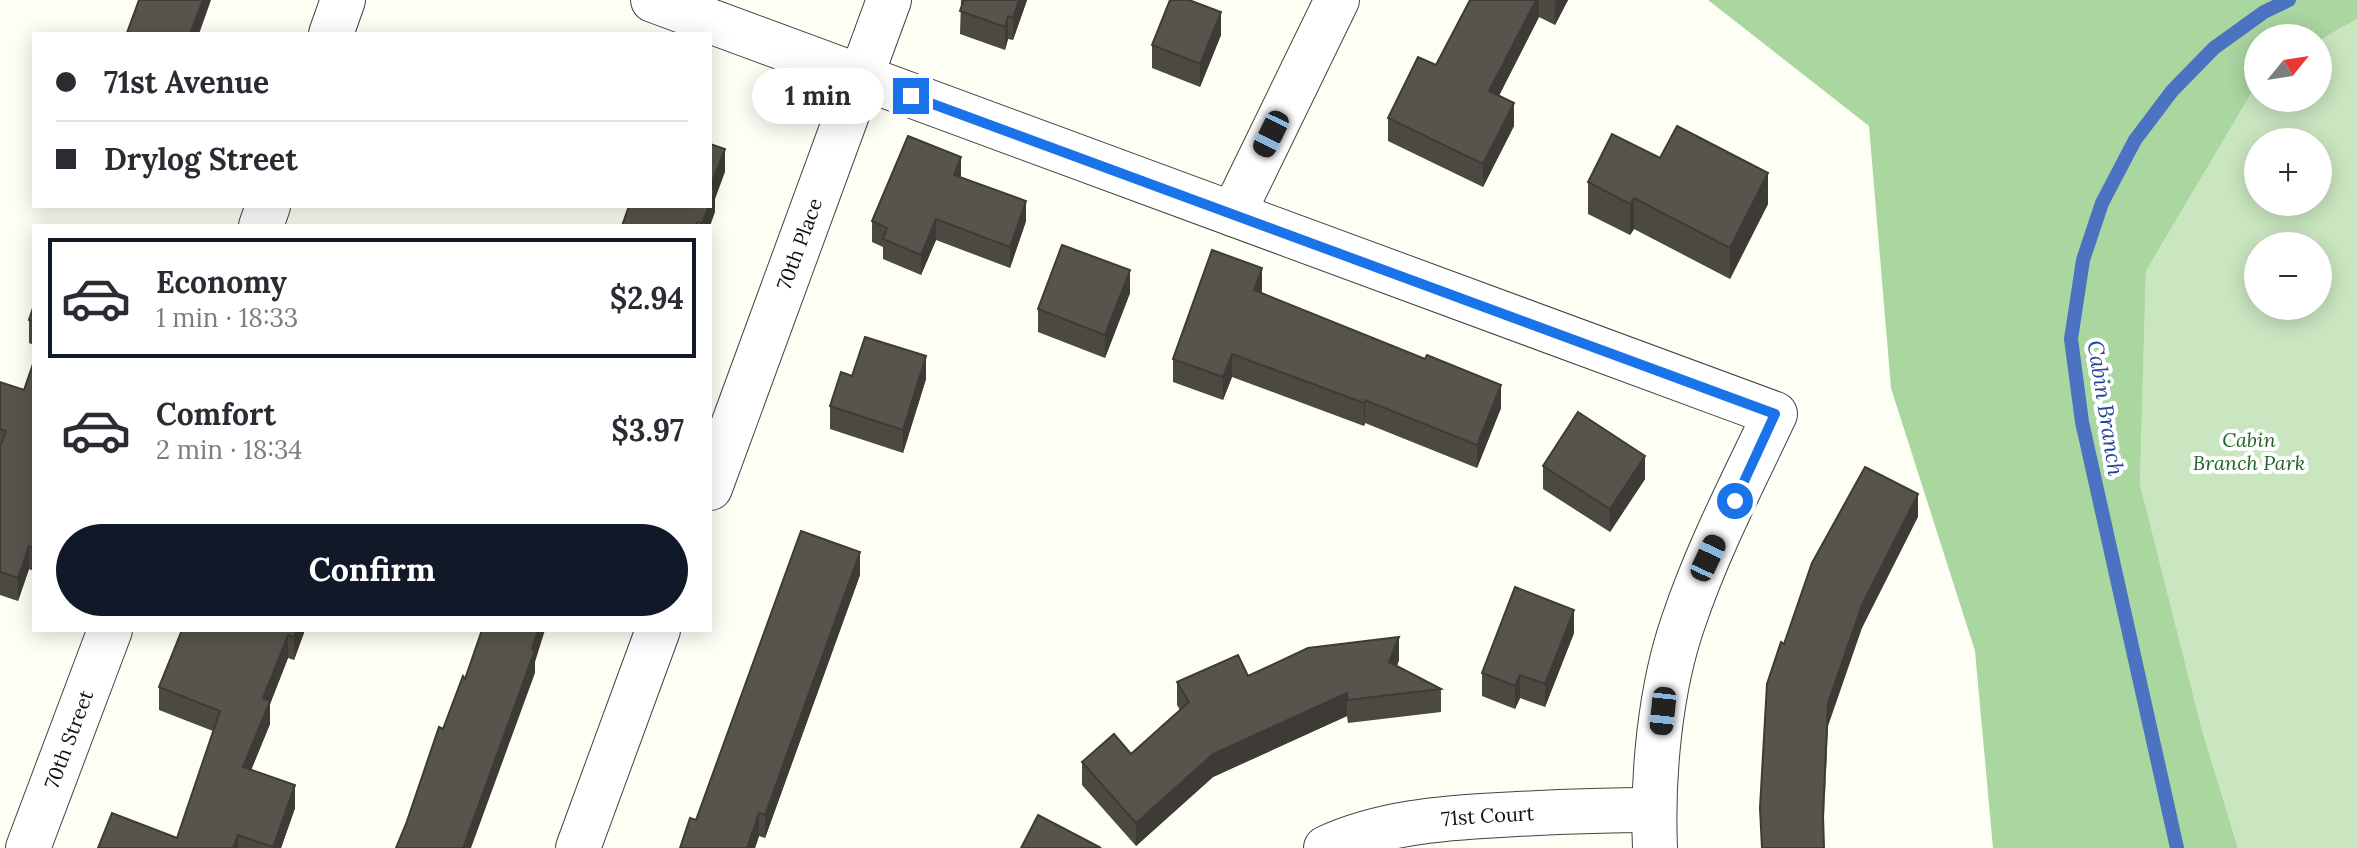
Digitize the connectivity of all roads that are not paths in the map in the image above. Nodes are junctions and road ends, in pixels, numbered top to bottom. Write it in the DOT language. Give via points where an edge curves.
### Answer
graph roads {
  1 [pos="343,0"];
  2 [pos="653,0"];
  3 [pos="889,0"];
  4 [pos="1337,0"];
  5 [pos="332,32"];
  6 [pos="861,77"];
  7 [pos="1233,214"];
  8 [pos="712,483"];
  9 [pos="109,632"];
  10 [pos="657,632"];
  11 [pos="1654,829"];
  12 [pos="28,848"];
  13 [pos="578,848"];
  14 [pos="1326,848"];
  1 -- 5 [label="street"];
  2 -- 6 [label="street"];
  3 -- 6 [label="street, 70th Place"];
  4 -- 7 [label="street"];
  6 -- 7 [label="street"];
  6 -- 8 [label="street, 70th Place"];
  7 -- 11 [label="street" via="1775,414 1683,622 1663,711"];
  9 -- 12 [label="street, 70th Street"];
  10 -- 13 [label="street"];
  11 -- 14 [label="street, 71st Court" via="1576,810 1404,824"];
}
